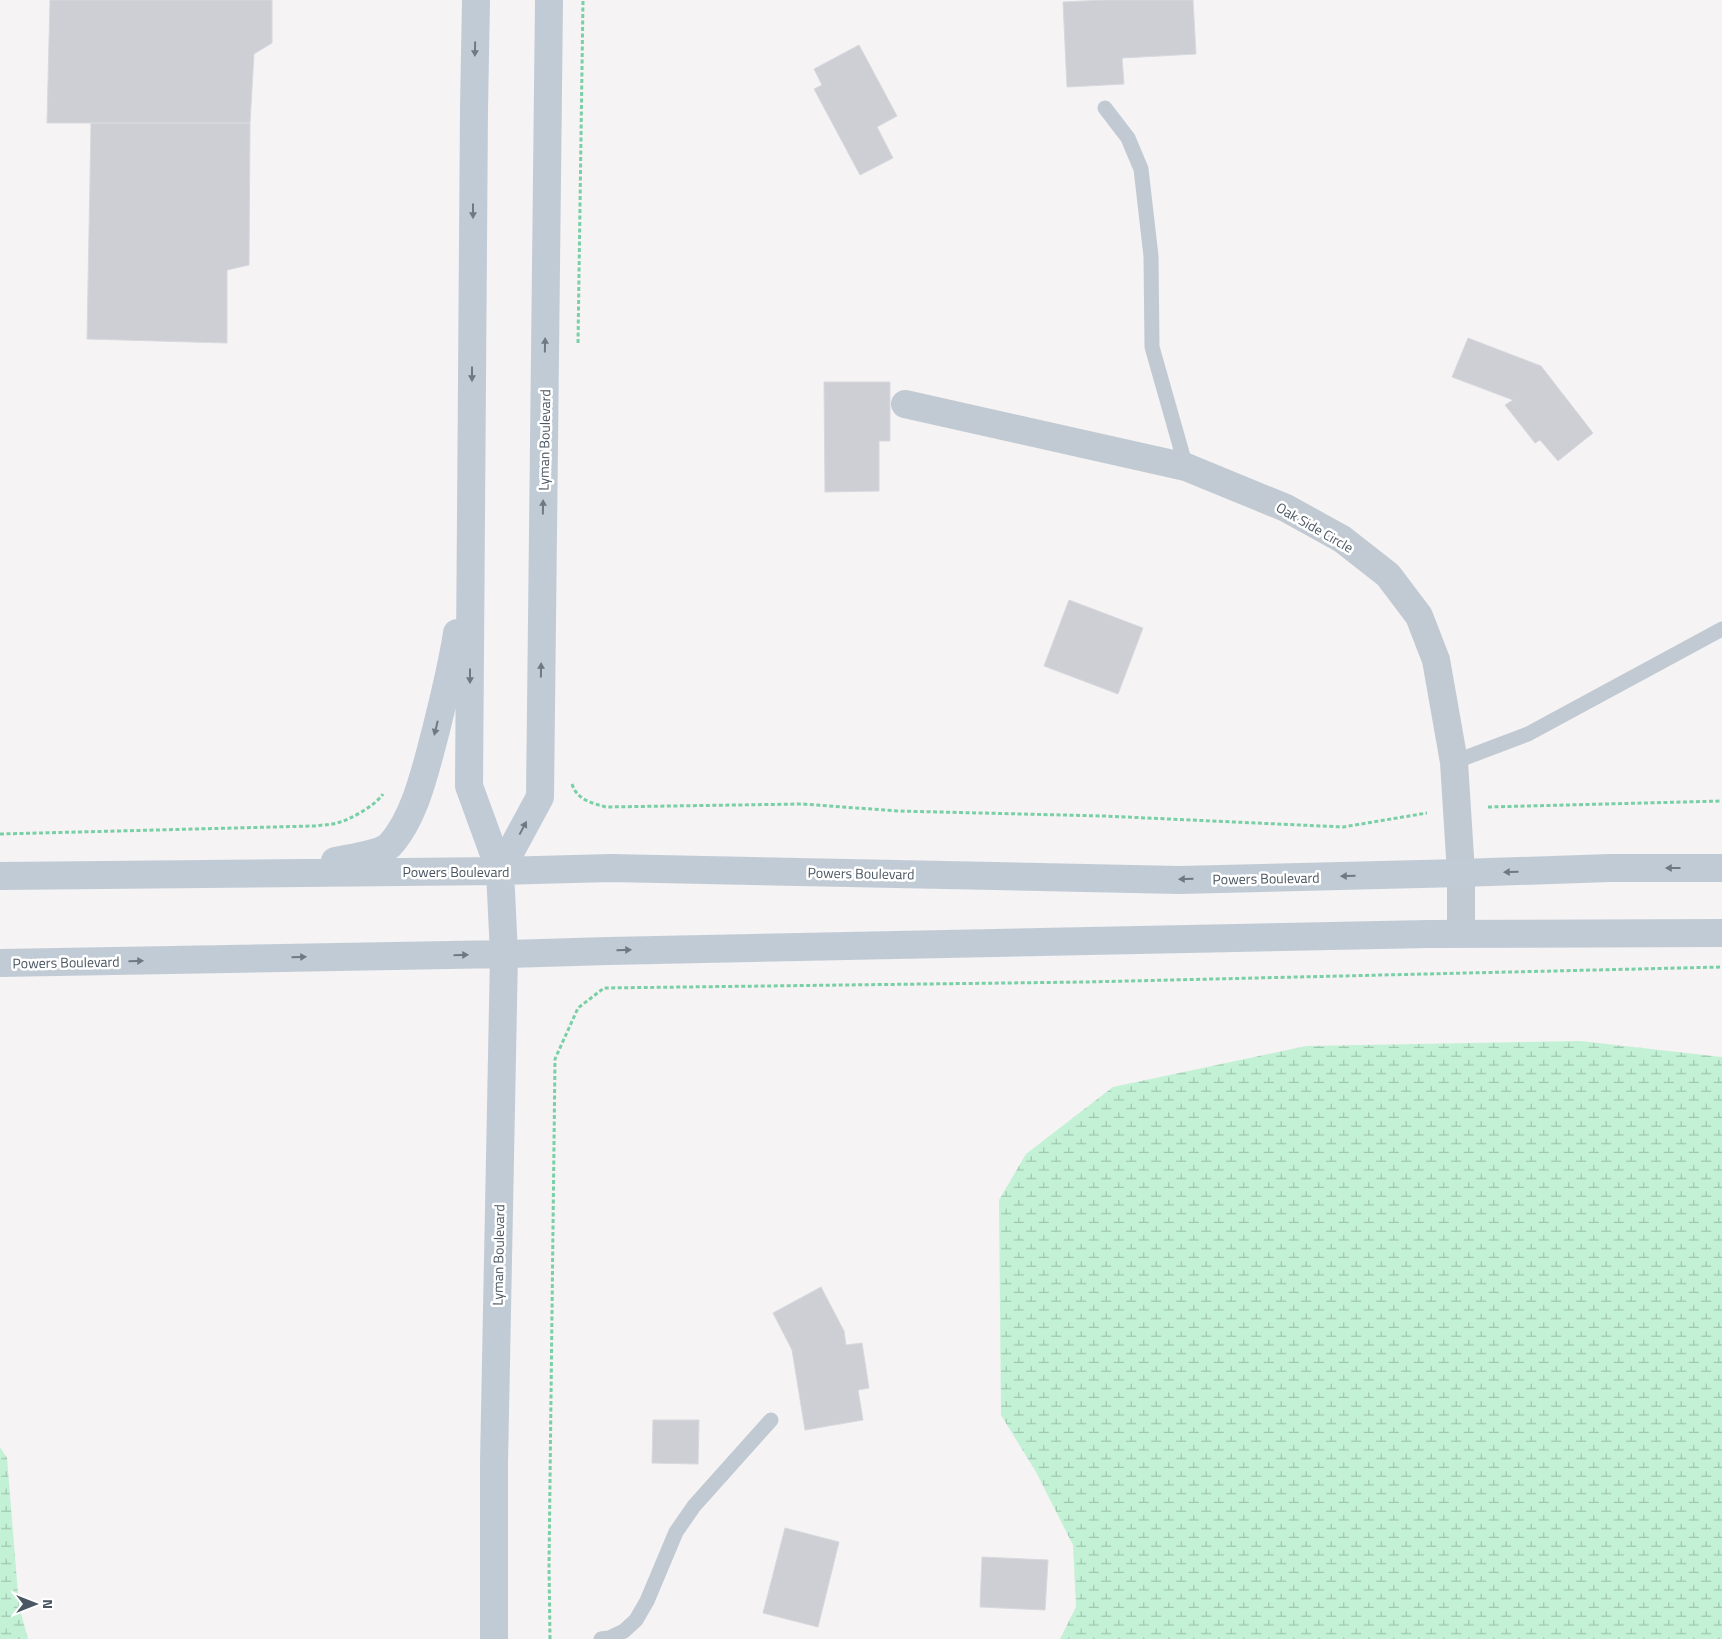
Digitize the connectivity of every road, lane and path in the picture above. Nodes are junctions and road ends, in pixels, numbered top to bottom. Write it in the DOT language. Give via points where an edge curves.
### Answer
graph roads {
  1 [pos="476,0"];
  2 [pos="549,0"];
  3 [pos="1105,108"];
  4 [pos="905,404"];
  5 [pos="1186,467"];
  6 [pos="471,560"];
  7 [pos="1722,629"];
  8 [pos="1454,762"];
  9 [pos="572,780"];
  10 [pos="385,790"];
  11 [pos="1722,801"];
  12 [pos="1457,807"];
  13 [pos="0,834"];
  14 [pos="1722,868"];
  15 [pos="500,871"];
  16 [pos="268,873"];
  17 [pos="1461,874"];
  18 [pos="0,876"];
  19 [pos="1461,933"];
  20 [pos="1722,933"];
  21 [pos="504,954"];
  22 [pos="0,963"];
  23 [pos="1722,967"];
  24 [pos="772,1420"];
  25 [pos="494,1639"];
  26 [pos="550,1639"];
  27 [pos="601,1639"];
  1 -- 6 [label="main road, Lyman Boulevard, one-way"];
  15 -- 2 [label="main road, Lyman Boulevard, one-way" via="540,797"];
  3 -- 5 [label="lane" via="1128,138 1141,169 1151,256 1152,347"];
  4 -- 5 [label="street, Oak Side Circle"];
  5 -- 8 [label="street, Oak Side Circle" via="1286,508 1342,539 1388,575 1419,616 1436,660"];
  6 -- 15 [label="main road, Lyman Boulevard, one-way" via="469,786"];
  6 -- 16 [label="main road, one-way" via="451,670 426,768 409,816 389,847 361,857"];
  7 -- 8 [label="lane" via="1528,734"];
  8 -- 12 [label="street, Oak Side Circle"];
  9 -- 12 [label="path" via="573,787 586,801 606,807 802,804 898,811 1343,827"];
  10 -- 13 [label="path" via="362,812 338,823 313,826"];
  11 -- 12 [label="path"];
  12 -- 17 [label="street, Oak Side Circle"];
  14 -- 17 [label="main road, Powers Boulevard, one-way" via="1610,868"];
  15 -- 16 [label="main road, Powers Boulevard"];
  17 -- 15 [label="main road, Powers Boulevard, one-way" via="1179,880 611,868"];
  15 -- 21 [label="main road, Lyman Boulevard"];
  16 -- 18 [label="main road, Powers Boulevard"];
  17 -- 19 [label="street, Oak Side Circle"];
  19 -- 20 [label="main road, Powers Boulevard"];
  21 -- 19 [label="main road, Powers Boulevard, one-way"];
  22 -- 21 [label="main road, Powers Boulevard, one-way"];
  21 -- 25 [label="main road, Lyman Boulevard" via="494,1453"];
  23 -- 26 [label="path" via="1086,982 604,988 578,1008 555,1059"];
  24 -- 27 [label="lane" via="694,1506 676,1532 636,1620 624,1631"];
}
